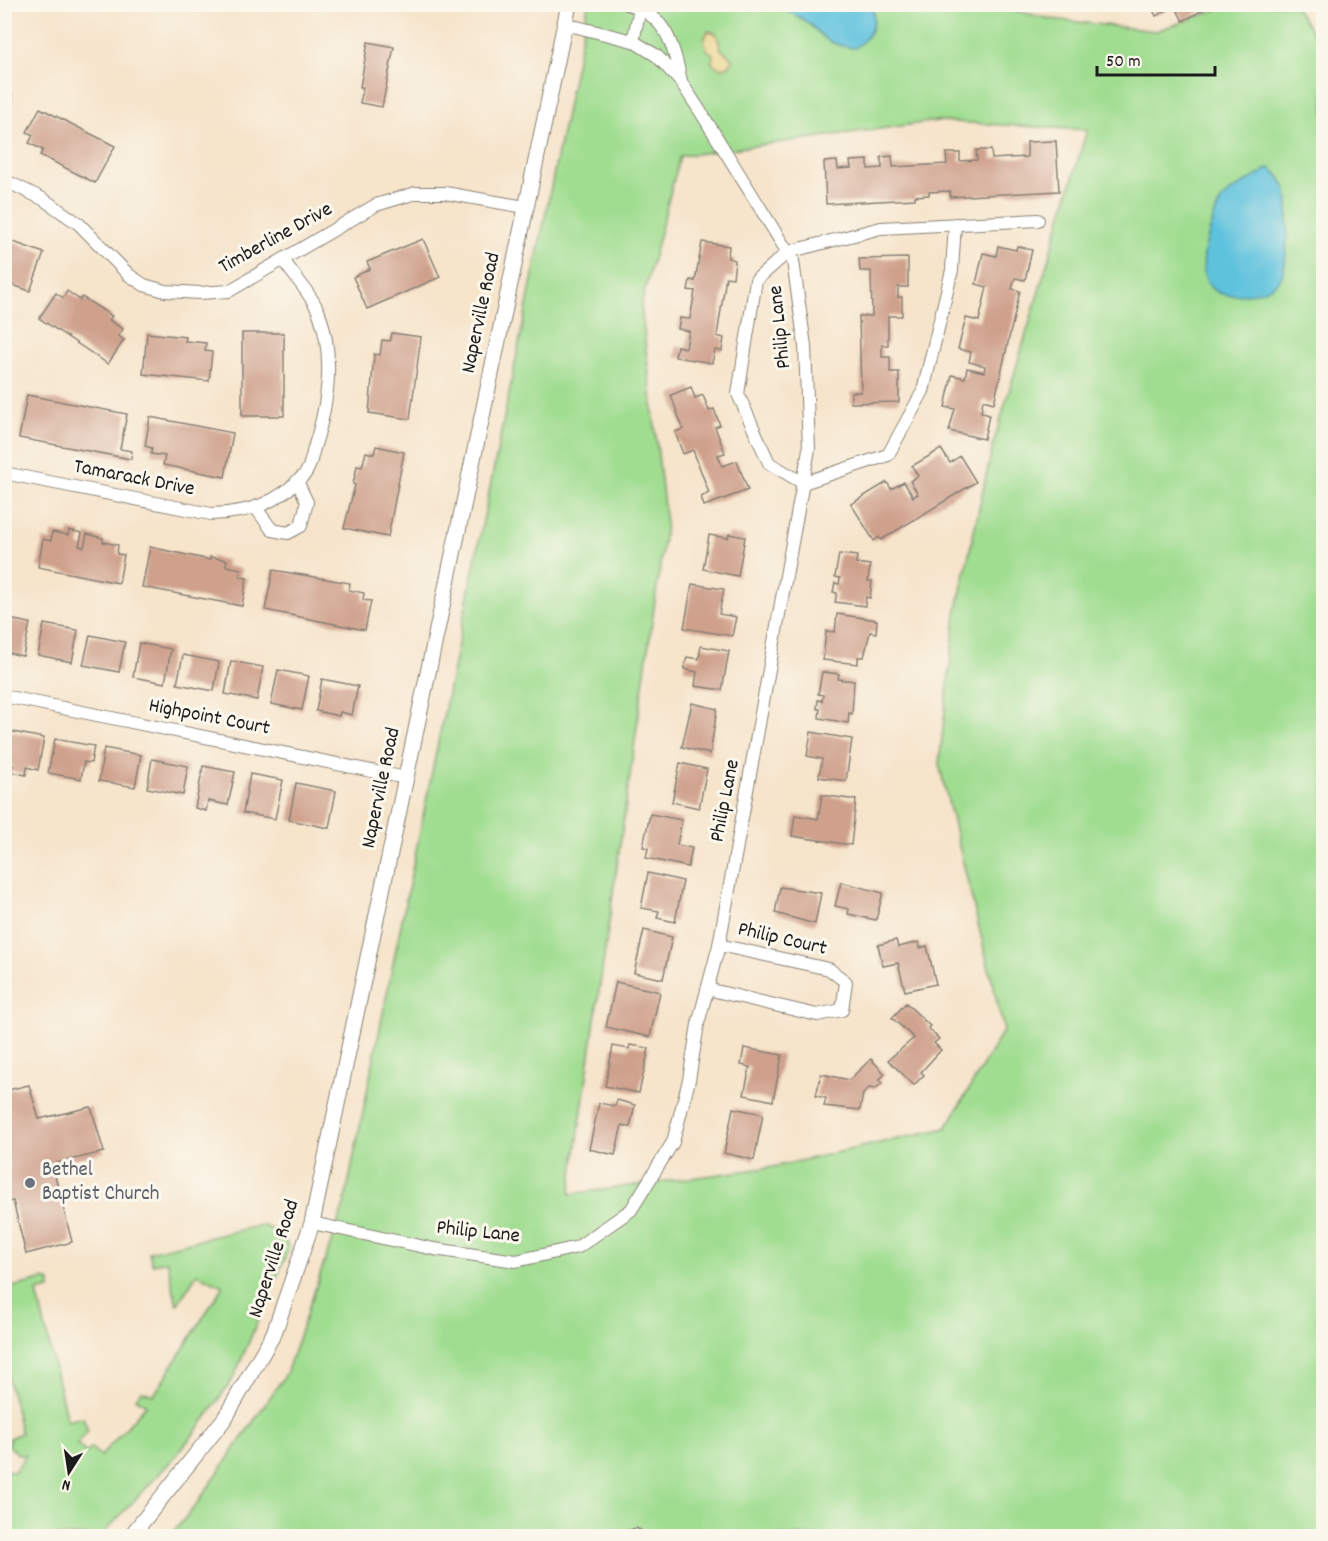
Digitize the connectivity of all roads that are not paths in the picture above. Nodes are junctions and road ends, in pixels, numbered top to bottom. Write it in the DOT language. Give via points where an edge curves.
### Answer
graph roads {
  1 [pos="569,4"];
  2 [pos="627,4"];
  3 [pos="641,6"];
  4 [pos="565,24"];
  5 [pos="633,41"];
  6 [pos="681,82"];
  7 [pos="4,180"];
  8 [pos="525,207"];
  9 [pos="1038,220"];
  10 [pos="955,224"];
  11 [pos="788,252"];
  12 [pos="283,260"];
  13 [pos="4,473"];
  14 [pos="297,481"];
  15 [pos="804,483"];
  16 [pos="256,508"];
  17 [pos="4,696"];
  18 [pos="406,778"];
  19 [pos="719,945"];
  20 [pos="707,989"];
  21 [pos="312,1223"];
  22 [pos="131,1536"];
  1 -- 4 [label="street, Naperville Road"];
  2 -- 3 [label="street, Philip Lane"];
  3 -- 5 [label="street"];
  3 -- 6 [label="street, Philip Lane" via="668,34"];
  4 -- 5 [label="street, Philip Lane"];
  4 -- 8 [label="street, Naperville Road"];
  5 -- 6 [label="street, Philip Lane" via="657,56"];
  6 -- 11 [label="street, Philip Lane"];
  7 -- 12 [label="street, Timberline Drive" via="43,199 79,224 144,285 177,292 228,291"];
  8 -- 12 [label="street, Timberline Drive" via="445,193 416,193 376,205"];
  8 -- 18 [label="street, Naperville Road"];
  9 -- 10 [label="street"];
  10 -- 11 [label="street" via="881,228"];
  10 -- 15 [label="street" via="952,270 923,391 888,455"];
  11 -- 15 [label="street, Philip Lane" via="793,261 805,346 809,449"];
  11 -- 15 [label="street" via="756,280 738,394 769,463"];
  12 -- 14 [label="street, Tamarack Drive" via="318,312 328,348 327,397 307,472"];
  13 -- 16 [label="street, Tamarack Drive" via="211,514"];
  14 -- 16 [label="street, Tamarack Drive"];
  14 -- 16 [label="street" via="307,502 301,526 288,533 272,530"];
  15 -- 19 [label="street, Philip Lane"];
  17 -- 18 [label="street, Highpoint Court"];
  18 -- 21 [label="street, Naperville Road"];
  19 -- 20 [label="street, Philip Lane"];
  19 -- 20 [label="street, Philip Court" via="829,969 846,982 842,1010 817,1015"];
  20 -- 21 [label="street, Philip Lane" via="674,1142 631,1210 578,1247 516,1261 434,1249"];
  21 -- 22 [label="street, Naperville Road" via="273,1333 225,1418"];
}
